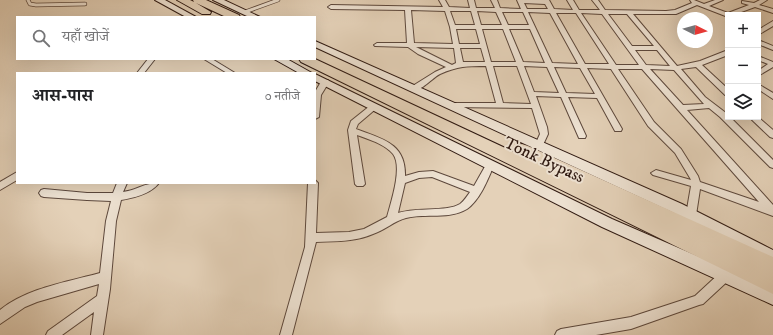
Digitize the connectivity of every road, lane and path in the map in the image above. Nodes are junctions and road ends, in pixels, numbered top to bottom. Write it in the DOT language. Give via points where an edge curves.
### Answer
graph roads {
  1 [pos="28,0"];
  2 [pos="159,0"];
  3 [pos="182,0"];
  4 [pos="198,0"];
  5 [pos="217,0"];
  6 [pos="278,0"];
  7 [pos="369,0"];
  8 [pos="394,0"];
  9 [pos="418,0"];
  10 [pos="442,0"];
  11 [pos="471,0"];
  12 [pos="570,0"];
  13 [pos="595,0"];
  14 [pos="689,0"];
  15 [pos="719,0"];
  16 [pos="764,0"];
  17 [pos="493,1"];
  18 [pos="520,1"];
  19 [pos="547,1"];
  20 [pos="744,2"];
  21 [pos="696,3"];
  22 [pos="85,4"];
  23 [pos="755,5"];
  24 [pos="704,6"];
  25 [pos="331,7"];
  26 [pos="367,8"];
  27 [pos="392,9"];
  28 [pos="408,9"];
  29 [pos="418,9"];
  30 [pos="447,9"];
  31 [pos="474,10"];
  32 [pos="499,10"];
  33 [pos="516,11"];
  34 [pos="526,11"];
  35 [pos="245,12"];
  36 [pos="552,12"];
  37 [pos="578,12"];
  38 [pos="603,12"];
  39 [pos="628,12"];
  40 [pos="736,12"];
  41 [pos="773,12"];
  42 [pos="725,14"];
  43 [pos="189,16"];
  44 [pos="215,16"];
  45 [pos="233,16"];
  46 [pos="254,16"];
  47 [pos="773,23"];
  48 [pos="453,27"];
  49 [pos="477,27"];
  50 [pos="506,27"];
  51 [pos="533,27"];
  52 [pos="761,27"];
  53 [pos="765,29"];
  54 [pos="761,31"];
  55 [pos="761,43"];
  56 [pos="316,44"];
  57 [pos="377,45"];
  58 [pos="484,46"];
  59 [pos="411,47"];
  60 [pos="457,47"];
  61 [pos="630,48"];
  62 [pos="659,48"];
  63 [pos="773,48"];
  64 [pos="316,54"];
  65 [pos="725,54"];
  66 [pos="721,56"];
  67 [pos="725,59"];
  68 [pos="761,59"];
  69 [pos="151,60"];
  70 [pos="209,60"];
  71 [pos="281,60"];
  72 [pos="307,60"];
  73 [pos="704,62"];
  74 [pos="460,64"];
  75 [pos="489,64"];
  76 [pos="520,64"];
  77 [pos="773,64"];
  78 [pos="550,65"];
  79 [pos="582,66"];
  80 [pos="451,67"];
  81 [pos="613,67"];
  82 [pos="645,68"];
  83 [pos="676,68"];
  84 [pos="141,72"];
  85 [pos="230,72"];
  86 [pos="305,72"];
  87 [pos="761,72"];
  88 [pos="320,80"];
  89 [pos="761,88"];
  90 [pos="414,89"];
  91 [pos="725,89"];
  92 [pos="316,94"];
  93 [pos="531,94"];
  94 [pos="564,95"];
  95 [pos="599,96"];
  96 [pos="773,97"];
  97 [pos="450,105"];
  98 [pos="500,106"];
  99 [pos="535,106"];
  100 [pos="711,106"];
  101 [pos="374,107"];
  102 [pos="680,108"];
  103 [pos="756,120"];
  104 [pos="618,129"];
  105 [pos="352,130"];
  106 [pos="773,135"];
  107 [pos="582,136"];
  108 [pos="539,145"];
  109 [pos="490,165"];
  110 [pos="773,165"];
  111 [pos="656,173"];
  112 [pos="16,176"];
  113 [pos="400,181"];
  114 [pos="122,184"];
  115 [pos="153,184"];
  116 [pos="313,184"];
  117 [pos="360,184"];
  118 [pos="696,184"];
  119 [pos="0,187"];
  120 [pos="475,190"];
  121 [pos="44,193"];
  122 [pos="116,197"];
  123 [pos="772,211"];
  124 [pos="691,215"];
  125 [pos="392,219"];
  126 [pos="310,238"];
  127 [pos="773,258"];
  128 [pos="773,267"];
  129 [pos="726,275"];
  130 [pos="105,277"];
  131 [pos="773,284"];
  132 [pos="773,297"];
  133 [pos="102,299"];
  134 [pos="1,314"];
  135 [pos="52,335"];
  136 [pos="97,335"];
  137 [pos="286,335"];
  138 [pos="561,335"];
  1 -- 22 [label="lane" via="30,4 36,5"];
  2 -- 43 [label="street"];
  3 -- 44 [label="highway"];
  4 -- 45 [label="highway"];
  5 -- 35 [label="street"];
  6 -- 35 [label="lane"];
  7 -- 26 [label="street"];
  8 -- 27 [label="street"];
  9 -- 29 [label="street"];
  10 -- 30 [label="street"];
  11 -- 31 [label="street"];
  12 -- 37 [label="street"];
  13 -- 38 [label="street"];
  14 -- 21 [label="street"];
  15 -- 24 [label="street"];
  16 -- 23 [label="street"];
  17 -- 32 [label="street"];
  17 -- 33 [label="street"];
  18 -- 19 [label="street"];
  18 -- 34 [label="street"];
  19 -- 36 [label="street"];
  20 -- 23 [label="street"];
  21 -- 24 [label="street"];
  21 -- 39 [label="street" via="676,12"];
  23 -- 40 [label="street"];
  23 -- 41 [label="street"];
  24 -- 42 [label="street"];
  25 -- 26 [label="street"];
  26 -- 27 [label="street"];
  27 -- 28 [label="street"];
  28 -- 29 [label="street"];
  28 -- 59 [label="street"];
  29 -- 30 [label="street"];
  30 -- 31 [label="street"];
  30 -- 48 [label="street"];
  31 -- 32 [label="street"];
  31 -- 49 [label="street"];
  32 -- 33 [label="street"];
  32 -- 50 [label="street"];
  33 -- 34 [label="street"];
  34 -- 36 [label="street"];
  34 -- 51 [label="street"];
  35 -- 46 [label="street"];
  36 -- 37 [label="street"];
  36 -- 79 [label="street"];
  37 -- 38 [label="street"];
  37 -- 81 [label="street"];
  38 -- 39 [label="street"];
  38 -- 61 [label="street"];
  39 -- 62 [label="street"];
  47 -- 53 [label="street"];
  48 -- 49 [label="street"];
  48 -- 60 [label="street"];
  49 -- 50 [label="street"];
  49 -- 58 [label="street"];
  50 -- 51 [label="street"];
  50 -- 76 [label="street"];
  51 -- 78 [label="street"];
  52 -- 53 [label="street"];
  53 -- 54 [label="street"];
  55 -- 63 [label="street"];
  56 -- 90 [label="street"];
  57 -- 59 [label="street"];
  58 -- 60 [label="street"];
  58 -- 75 [label="street"];
  59 -- 60 [label="street"];
  59 -- 80 [label="street"];
  60 -- 74 [label="street"];
  61 -- 62 [label="street"];
  61 -- 82 [label="street"];
  62 -- 83 [label="street"];
  64 -- 128 [label="highway, Tonk Bypass"];
  65 -- 66 [label="street"];
  66 -- 67 [label="street"];
  66 -- 73 [label="street"];
  68 -- 77 [label="street"];
  69 -- 84 [label="street"];
  70 -- 85 [label="street"];
  71 -- 86 [label="street"];
  72 -- 131 [label="highway"];
  73 -- 83 [label="street"];
  73 -- 91 [label="street"];
  74 -- 75 [label="street"];
  74 -- 80 [label="street"];
  75 -- 76 [label="street"];
  75 -- 98 [label="street"];
  76 -- 78 [label="street"];
  76 -- 93 [label="street"];
  77 -- 87 [label="street"];
  78 -- 79 [label="street"];
  78 -- 94 [label="street"];
  79 -- 81 [label="street"];
  79 -- 95 [label="street"];
  80 -- 90 [label="street"];
  81 -- 82 [label="street"];
  81 -- 118 [label="street" via="651,124 678,151"];
  82 -- 83 [label="street"];
  82 -- 102 [label="street"];
  83 -- 100 [label="street"];
  88 -- 92 [label="street"];
  88 -- 101 [label="street"];
  89 -- 96 [label="street"];
  90 -- 97 [label="street"];
  93 -- 94 [label="street"];
  93 -- 99 [label="street"];
  94 -- 95 [label="street"];
  94 -- 107 [label="street"];
  95 -- 104 [label="street"];
  97 -- 98 [label="street"];
  97 -- 108 [label="street"];
  98 -- 99 [label="street"];
  99 -- 108 [label="street" via="544,134"];
  100 -- 102 [label="street"];
  100 -- 110 [label="street"];
  101 -- 105 [label="street" via="354,123"];
  101 -- 109 [label="street"];
  102 -- 123 [label="street"];
  103 -- 106 [label="street"];
  105 -- 113 [label="street" via="396,152 402,167"];
  105 -- 117 [label="street"];
  108 -- 124 [label="street"];
  109 -- 120 [label="street"];
  109 -- 129 [label="street" via="607,222"];
  111 -- 118 [label="street"];
  112 -- 119 [label="street"];
  113 -- 120 [label="street" via="433,174"];
  113 -- 125 [label="street"];
  114 -- 122 [label="street"];
  115 -- 122 [label="street" via="136,194"];
  116 -- 126 [label="street"];
  118 -- 123 [label="street"];
  118 -- 124 [label="street"];
  120 -- 125 [label="street" via="469,202 462,207 420,211"];
  121 -- 122 [label="street"];
  122 -- 130 [label="street"];
  124 -- 127 [label="street"];
  125 -- 126 [label="street" via="362,234"];
  126 -- 137 [label="street" via="310,247"];
  129 -- 132 [label="street"];
  129 -- 138 [label="street" via="699,300 631,323"];
  130 -- 133 [label="street"];
  130 -- 134 [label="street" via="30,299"];
  133 -- 135 [label="street"];
  133 -- 136 [label="street"];
}
